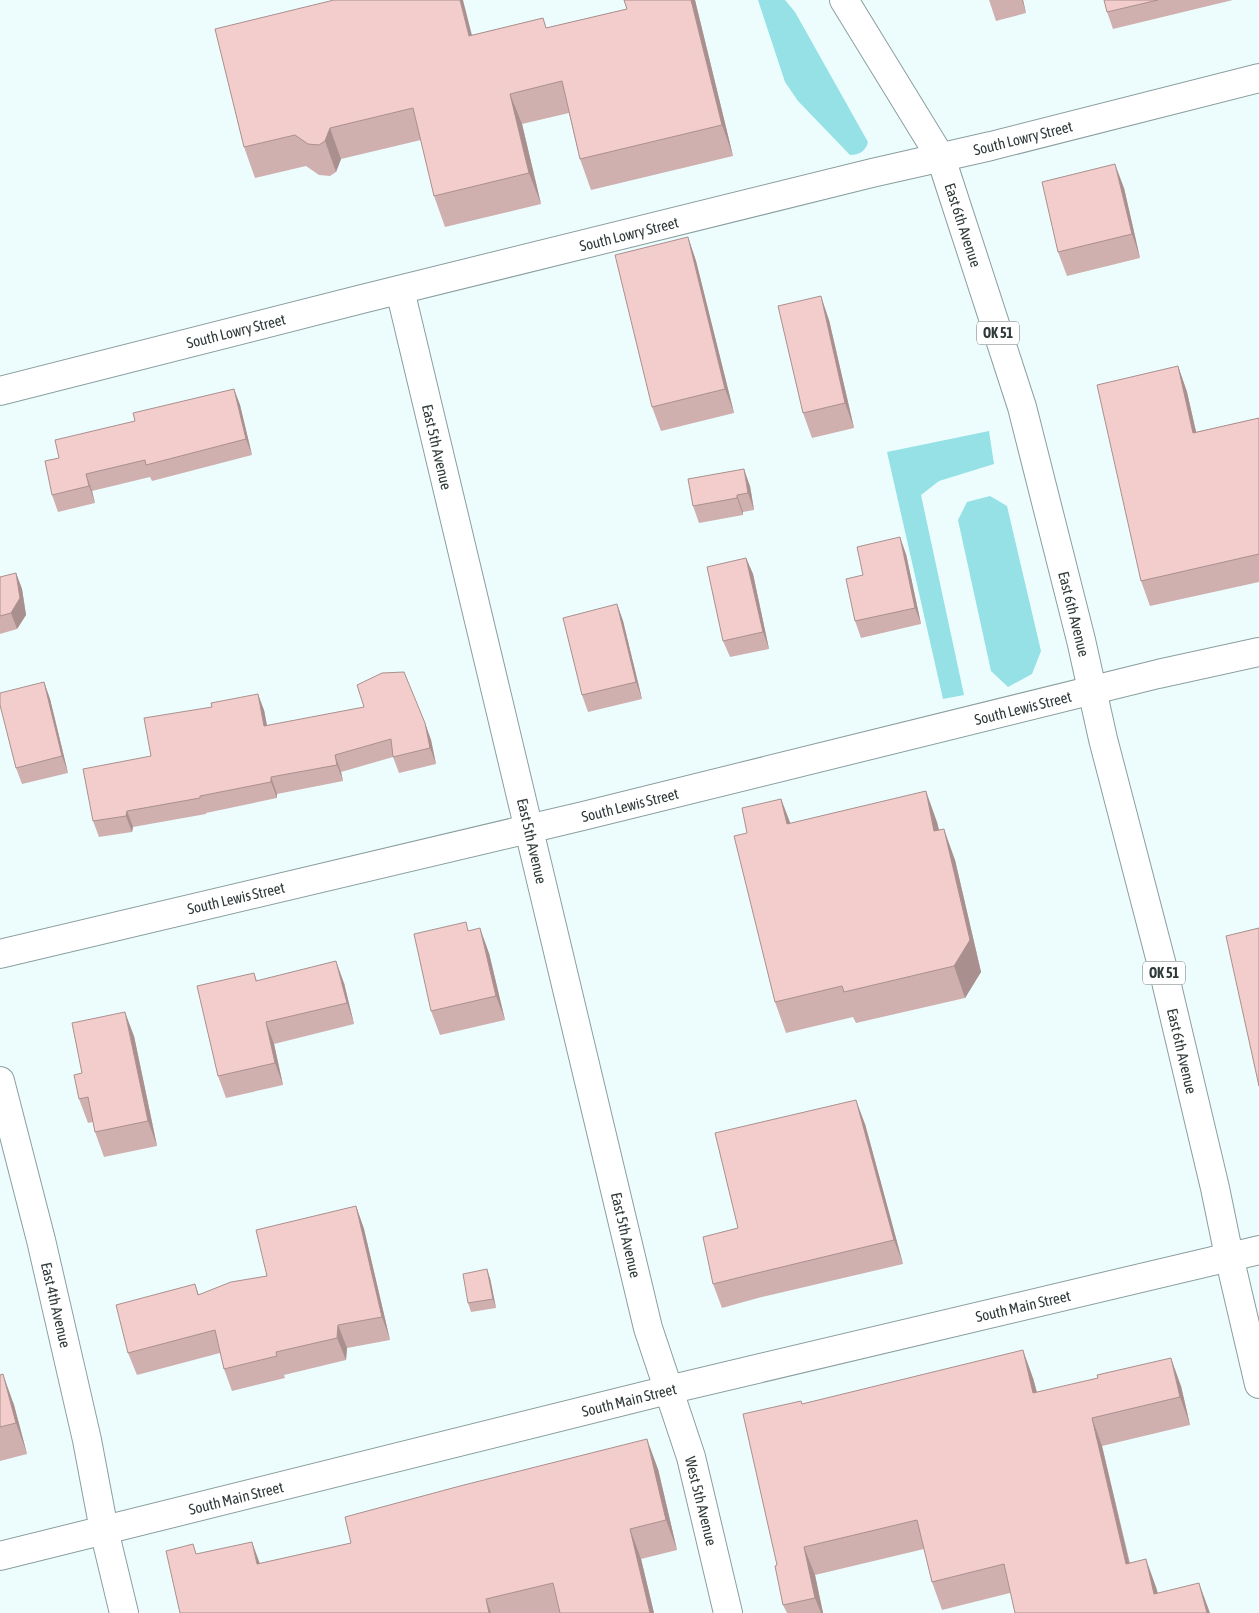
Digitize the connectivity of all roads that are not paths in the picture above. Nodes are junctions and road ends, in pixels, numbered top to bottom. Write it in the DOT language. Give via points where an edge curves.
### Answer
graph roads {
  1 [pos="844,0"];
  2 [pos="1259,78"];
  3 [pos="940,158"];
  4 [pos="400,290"];
  5 [pos="0,391"];
  6 [pos="1259,652"];
  7 [pos="1092,691"];
  8 [pos="529,829"];
  9 [pos="0,954"];
  10 [pos="0,1081"];
  11 [pos="1259,1250"];
  12 [pos="1229,1256"];
  13 [pos="1259,1384"];
  14 [pos="668,1390"];
  15 [pos="104,1530"];
  16 [pos="0,1556"];
  17 [pos="124,1613"];
  18 [pos="728,1613"];
  1 -- 3 [label="main road, East 6th Avenue / OK 51"];
  2 -- 3 [label="main road, South Lowry Street"];
  3 -- 4 [label="main road, South Lowry Street"];
  3 -- 7 [label="main road, East 6th Avenue / OK 51" via="1022,407"];
  4 -- 5 [label="main road, South Lowry Street"];
  4 -- 8 [label="main road, East 5th Avenue"];
  6 -- 7 [label="main road, South Lewis Street"];
  7 -- 8 [label="main road, South Lewis Street"];
  7 -- 12 [label="main road, East 6th Avenue / OK 51" via="1164,973"];
  8 -- 9 [label="main road, South Lewis Street"];
  8 -- 14 [label="main road, East 5th Avenue" via="648,1328"];
  10 -- 15 [label="main road, East 4th Avenue" via="41,1240"];
  11 -- 12 [label="main road, South Main Street"];
  12 -- 13 [label="main road, OK 51"];
  12 -- 14 [label="main road, South Main Street"];
  14 -- 15 [label="main road, South Main Street"];
  14 -- 18 [label="main road, West 5th Avenue" via="691,1456"];
  15 -- 16 [label="main road, South Main Street"];
  15 -- 17 [label="main road, East 4th Avenue"];
}
